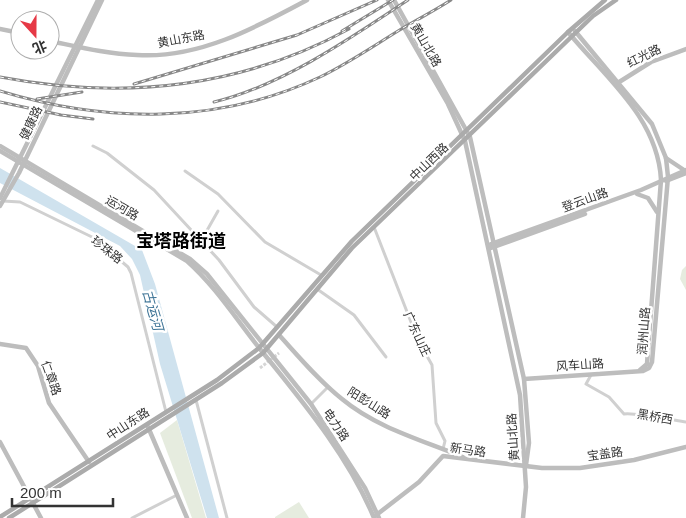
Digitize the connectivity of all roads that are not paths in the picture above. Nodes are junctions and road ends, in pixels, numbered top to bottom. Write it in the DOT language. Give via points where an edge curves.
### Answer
graph roads {
  1 [pos="98,0"];
  2 [pos="102,0"];
  3 [pos="300,0"];
  4 [pos="307,0"];
  5 [pos="388,0"];
  6 [pos="394,0"];
  7 [pos="605,0"];
  8 [pos="616,0"];
  9 [pos="572,28"];
  10 [pos="568,32"];
  11 [pos="576,32"];
  12 [pos="571,37"];
  13 [pos="60,42"];
  14 [pos="78,46"];
  15 [pos="686,49"];
  16 [pos="616,83"];
  17 [pos="468,130"];
  18 [pos="463,134"];
  19 [pos="470,137"];
  20 [pos="465,141"];
  21 [pos="0,146"];
  22 [pos="93,146"];
  23 [pos="0,151"];
  24 [pos="666,158"];
  25 [pos="21,162"];
  26 [pos="185,171"];
  27 [pos="686,171"];
  28 [pos="667,179"];
  29 [pos="661,182"];
  30 [pos="637,194"];
  31 [pos="3,197"];
  32 [pos="0,206"];
  33 [pos="218,211"];
  34 [pos="658,214"];
  35 [pos="371,222"];
  36 [pos="374,228"];
  37 [pos="201,241"];
  38 [pos="491,246"];
  39 [pos="321,276"];
  40 [pos="317,288"];
  41 [pos="277,328"];
  42 [pos="280,336"];
  43 [pos="0,344"];
  44 [pos="261,346"];
  45 [pos="265,351"];
  46 [pos="386,358"];
  47 [pos="637,371"];
  48 [pos="591,374"];
  49 [pos="524,379"];
  50 [pos="328,386"];
  51 [pos="193,400"];
  52 [pos="311,404"];
  53 [pos="166,412"];
  54 [pos="686,422"];
  55 [pos="147,426"];
  56 [pos="0,442"];
  57 [pos="686,447"];
  58 [pos="443,449"];
  59 [pos="467,458"];
  60 [pos="89,462"];
  61 [pos="525,466"];
  62 [pos="178,494"];
  63 [pos="32,501"];
  64 [pos="0,517"];
  65 [pos="375,517"];
  66 [pos="9,518"];
  67 [pos="42,518"];
  68 [pos="132,518"];
  69 [pos="187,518"];
  70 [pos="227,518"];
  71 [pos="523,518"];
  1 -- 14 [label="street"];
  2 -- 14 [label="street"];
  3 -- 14 [label="street, 黄山东路" via="241,31 200,44 138,53"];
  4 -- 14 [label="street, 黄山东路" via="233,37 188,49 139,56"];
  5 -- 18 [label="street, 黄山北路"];
  6 -- 17 [label="street, 黄山北路"];
  7 -- 9 [label="main road, 中山西路"];
  8 -- 11 [label="main road, 中山西路"];
  9 -- 10 [label="main road, 中山西路"];
  9 -- 11 [label="street, 润州山路"];
  10 -- 12 [label="street, 润州山路"];
  10 -- 17 [label="main road, 中山西路"];
  11 -- 12 [label="main road, 中山西路"];
  11 -- 16 [label="street, 润州山路"];
  12 -- 16 [label="street, 润州山路"];
  12 -- 19 [label="main road, 中山西路"];
  13 -- 14 [label="street, 黄山东路"];
  14 -- 25 [label="street, 健康路"];
  15 -- 16 [label="street, 红光路" via="650,62"];
  16 -- 24 [label="street, 润州山路" via="652,124"];
  16 -- 29 [label="street, 润州山路" via="649,130 659,157"];
  17 -- 18 [label="main road, 中山西路"];
  17 -- 19 [label="street, 黄山北路"];
  18 -- 20 [label="street, 黄山北路"];
  18 -- 35 [label="main road, 中山西路"];
  19 -- 20 [label="main road, 中山西路"];
  19 -- 38 [label="street, 黄山北路"];
  20 -- 36 [label="main road, 中山西路"];
  20 -- 38 [label="street, 黄山北路"];
  21 -- 25 [label="street, 运河路"];
  22 -- 37 [label="street" via="107,153 154,190"];
  23 -- 25 [label="street, 运河路"];
  24 -- 27 [label="street"];
  24 -- 28 [label="street, 润州山路"];
  25 -- 31 [label="street, 健康路"];
  25 -- 44 [label="street, 运河路" via="190,259 207,274"];
  26 -- 39 [label="street" via="218,194 265,242"];
  27 -- 28 [label="street, 登云山路"];
  28 -- 29 [label="street, 登云山路"];
  28 -- 47 [label="street, 润州山路" via="652,362 647,370"];
  29 -- 30 [label="street, 登云山路"];
  29 -- 34 [label="street, 润州山路"];
  29 -- 38 [label="street, 登云山路"];
  30 -- 34 [label="street" via="648,198"];
  30 -- 38 [label="street, 登云山路"];
  31 -- 32 [label="street, 健康路"];
  31 -- 53 [label="street, 珍珠路" via="94,238 128,266"];
  33 -- 37 [label="street"];
  34 -- 47 [label="street, 润州山路" via="647,364 643,370"];
  35 -- 36 [label="street, 广东山庄"];
  35 -- 39 [label="main road, 中山西路"];
  36 -- 40 [label="main road, 中山西路"];
  36 -- 58 [label="street, 广东山庄" via="418,340 432,365 436,423 445,441"];
  37 -- 41 [label="street" via="254,307"];
  38 -- 49 [label="street, 黄山北路"];
  38 -- 61 [label="street, 黄山北路" via="520,395"];
  39 -- 41 [label="main road, 中山西路"];
  40 -- 42 [label="main road, 中山西路"];
  40 -- 46 [label="street" via="354,315"];
  41 -- 44 [label="main road, 中山西路"];
  42 -- 45 [label="main road, 中山西路"];
  42 -- 50 [label="street, 阳彭山路"];
  43 -- 60 [label="street, 仁章路" via="26,348 38,366 49,403"];
  44 -- 45 [label="street, 运河路"];
  44 -- 51 [label="main road, 中山东路"];
  45 -- 51 [label="main road, 中山东路"];
  45 -- 52 [label="street, 电力路"];
  45 -- 65 [label="street, 电力路" via="331,440"];
  47 -- 48 [label="street, 风车山路"];
  48 -- 49 [label="street, 风车山路"];
  48 -- 54 [label="street, 黑桥西" via="586,384 609,397 624,414"];
  49 -- 61 [label="street, 黄山北路" via="529,443"];
  50 -- 52 [label="street"];
  50 -- 58 [label="street, 阳彭山路" via="342,399 384,425"];
  51 -- 53 [label="main road, 中山东路"];
  51 -- 55 [label="main road, 中山东路" via="174,414"];
  51 -- 70 [label="street"];
  52 -- 65 [label="street, 电力路" via="352,468"];
  53 -- 55 [label="main road, 中山东路"];
  55 -- 60 [label="main road, 中山东路"];
  55 -- 62 [label="street"];
  55 -- 63 [label="main road, 中山东路"];
  56 -- 63 [label="street"];
  57 -- 61 [label="street, 宝盖路" via="634,460 580,468"];
  58 -- 59 [label="street, 阳彭山路"];
  59 -- 61 [label="street, 新马路"];
  59 -- 65 [label="street, 新马路" via="440,458 419,482"];
  60 -- 63 [label="main road, 中山东路"];
  61 -- 71 [label="street"];
  62 -- 68 [label="street"];
  62 -- 69 [label="street"];
  63 -- 64 [label="main road, 中山东路"];
  63 -- 66 [label="main road, 中山东路"];
  63 -- 67 [label="street"];
}
